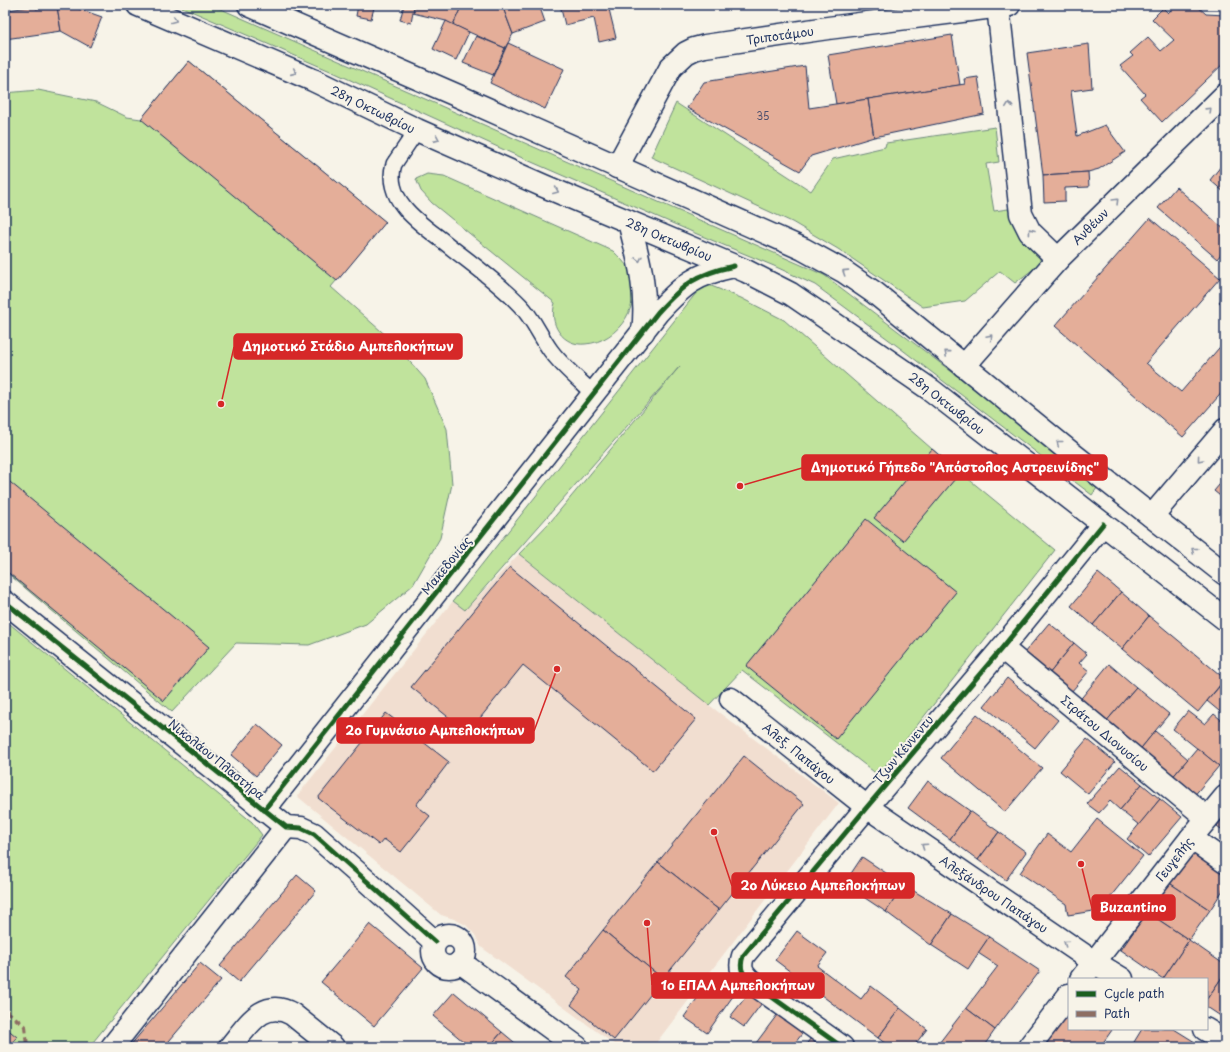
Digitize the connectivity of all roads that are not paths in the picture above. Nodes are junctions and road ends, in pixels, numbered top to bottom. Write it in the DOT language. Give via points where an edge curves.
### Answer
graph roads {
  1 [pos="138,5"];
  2 [pos="248,5"];
  3 [pos="1003,6"];
  4 [pos="1225,94"];
  5 [pos="417,130"];
  6 [pos="617,167"];
  7 [pos="629,222"];
  8 [pos="1058,259"];
  9 [pos="734,266"];
  10 [pos="643,332"];
  11 [pos="964,366"];
  12 [pos="594,394"];
  13 [pos="1225,430"];
  14 [pos="1152,516"];
  15 [pos="1102,524"];
  16 [pos="1225,574"];
  17 [pos="5,602"];
  18 [pos="1225,619"];
  19 [pos="1002,648"];
  20 [pos="731,699"];
  21 [pos="1225,796"];
  22 [pos="867,807"];
  23 [pos="264,810"];
  24 [pos="1207,818"];
  25 [pos="286,827"];
  26 [pos="1191,838"];
  27 [pos="1225,862"];
  28 [pos="1094,962"];
  29 [pos="1082,978"];
  30 [pos="1120,978"];
  31 [pos="1068,996"];
  32 [pos="1207,1030"];
  33 [pos="1225,1041"];
  34 [pos="112,1047"];
  35 [pos="230,1047"];
  36 [pos="333,1047"];
  37 [pos="577,1047"];
  38 [pos="842,1047"];
  39 [pos="1029,1047"];
  1 -- 5 [label="street, 28η Οκτωβρίου, one-way" via="313,80"];
  2 -- 6 [label="street"];
  3 -- 6 [label="street, Τριποτάμου" via="828,28 694,49 671,67"];
  8 -- 3 [label="street, one-way" via="1030,232 1021,214"];
  8 -- 4 [label="street, Ανθέων, one-way"];
  5 -- 7 [label="street, 28η Οκτωβρίου, one-way"];
  5 -- 12 [label="lane" via="392,171 400,202 426,228 520,305 557,359"];
  11 -- 6 [label="street, one-way" via="875,293 830,263"];
  7 -- 9 [label="street, 28η Οκτωβρίου"];
  7 -- 10 [label="street, one-way" via="643,281"];
  11 -- 8 [label="street, Ανθέων, one-way"];
  9 -- 10 [label="street, Μακεδονίας" via="708,272 690,282 668,301"];
  9 -- 15 [label="street, 28η Οκτωβρίου" via="791,294 911,375"];
  10 -- 12 [label="street, Μακεδονίας"];
  14 -- 11 [label="street, one-way"];
  12 -- 23 [label="street, Μακεδονίας"];
  13 -- 14 [label="street, one-way"];
  16 -- 14 [label="street, one-way"];
  15 -- 18 [label="street, 28η Οκτωβρίου"];
  15 -- 19 [label="street, Τζων Κέννεντυ"];
  17 -- 23 [label="street, Νικολάου Πλαστήρα"];
  19 -- 22 [label="street, Τζων Κέννεντυ"];
  19 -- 24 [label="street, Στράτου Διονυσίου"];
  20 -- 22 [label="street, Αλεξ. Παπάγου"];
  21 -- 24 [label="street, Γευγελής"];
  28 -- 22 [label="street, Αλεξάνδρου Παπάγου, one-way"];
  22 -- 38 [label="street, Τζων Κέννεντυ" via="743,956 741,963 745,976 757,987"];
  23 -- 25 [label="street, Νικολάου Πλαστήρα"];
  24 -- 26 [label="street, Γευγελής"];
  25 -- 34 [label="street"];
  25 -- 37 [label="street, Νικολάου Πλαστήρα" via="301,828 314,834 435,942 445,935 457,937 464,945 465,952 460,962"];
  26 -- 27 [label="street"];
  26 -- 28 [label="street, Γευγελής"];
  28 -- 29 [label="street, Γευγελής"];
  28 -- 30 [label="street, Αλεξάνδρου Παπάγου"];
  31 -- 39 [label="street"];
  32 -- 33 [label="street"];
  35 -- 36 [label="street" via="255,1017 269,1009 277,1008 292,1014"];
}
